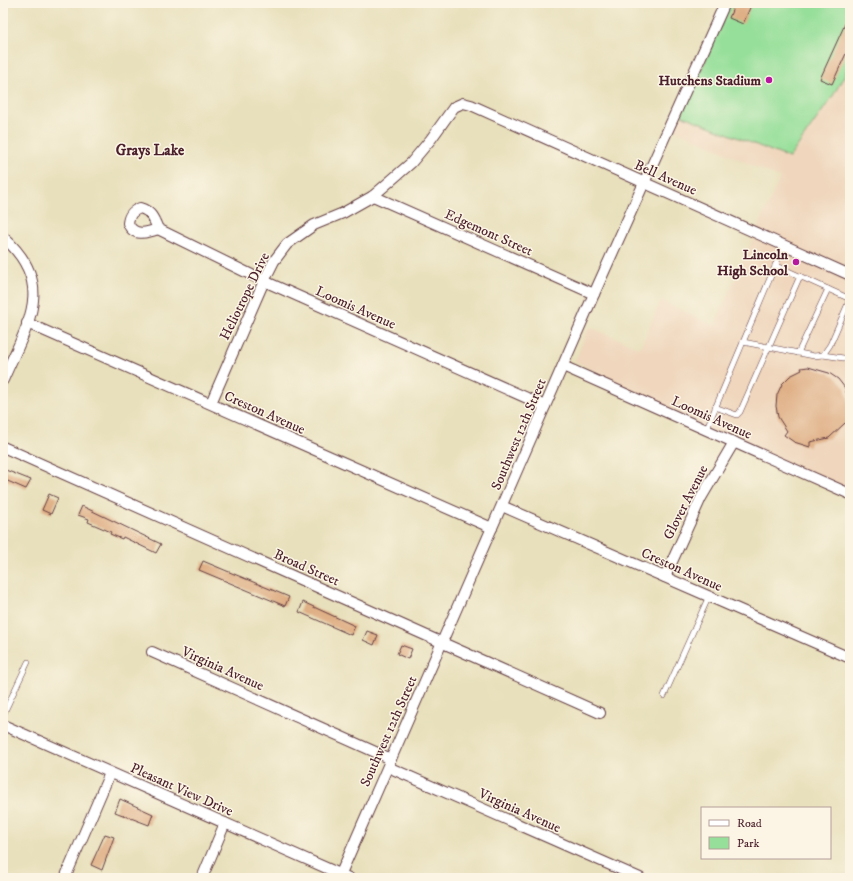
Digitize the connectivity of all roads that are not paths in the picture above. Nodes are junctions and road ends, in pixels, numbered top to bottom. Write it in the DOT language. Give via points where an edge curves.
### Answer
graph roads {
  1 [pos="725,3"];
  2 [pos="471,104"];
  3 [pos="644,182"];
  4 [pos="373,196"];
  5 [pos="158,229"];
  6 [pos="3,236"];
  7 [pos="784,245"];
  8 [pos="775,265"];
  9 [pos="850,275"];
  10 [pos="800,276"];
  11 [pos="264,281"];
  12 [pos="828,289"];
  13 [pos="594,294"];
  14 [pos="850,299"];
  15 [pos="27,323"];
  16 [pos="743,342"];
  17 [pos="768,347"];
  18 [pos="798,353"];
  19 [pos="823,355"];
  20 [pos="850,359"];
  21 [pos="563,366"];
  22 [pos="3,380"];
  23 [pos="210,403"];
  24 [pos="545,406"];
  25 [pos="715,407"];
  26 [pos="706,430"];
  27 [pos="734,442"];
  28 [pos="3,447"];
  29 [pos="850,494"];
  30 [pos="502,506"];
  31 [pos="492,528"];
  32 [pos="665,577"];
  33 [pos="709,596"];
  34 [pos="443,642"];
  35 [pos="152,652"];
  36 [pos="850,658"];
  37 [pos="28,662"];
  38 [pos="664,696"];
  39 [pos="600,713"];
  40 [pos="3,715"];
  41 [pos="3,725"];
  42 [pos="390,763"];
  43 [pos="110,773"];
  44 [pos="226,823"];
  45 [pos="343,877"];
  46 [pos="65,878"];
  47 [pos="202,878"];
  48 [pos="640,878"];
  1 -- 3 [label="street, Southwest 12th Street"];
  2 -- 3 [label="street, Bell Avenue"];
  2 -- 4 [label="street, Heliotrope Drive" via="463,103 454,107 411,163"];
  3 -- 7 [label="street, Bell Avenue"];
  3 -- 13 [label="street, Southwest 12th Street"];
  4 -- 11 [label="street, Heliotrope Drive" via="343,213 314,225 296,237 274,261"];
  4 -- 13 [label="street, Edgemont Street"];
  5 -- 11 [label="street, Loomis Avenue"];
  6 -- 15 [label="street" via="24,259 32,279 34,300"];
  7 -- 8 [label="lane"];
  7 -- 9 [label="street, Bell Avenue"];
  8 -- 10 [label="lane"];
  8 -- 16 [label="lane"];
  10 -- 12 [label="lane"];
  10 -- 17 [label="lane"];
  11 -- 23 [label="street, Heliotrope Drive"];
  11 -- 24 [label="street, Loomis Avenue"];
  12 -- 14 [label="lane"];
  12 -- 18 [label="lane"];
  13 -- 21 [label="street, Southwest 12th Street"];
  14 -- 19 [label="lane"];
  15 -- 22 [label="street"];
  15 -- 23 [label="street, Creston Avenue"];
  16 -- 17 [label="lane"];
  16 -- 25 [label="lane"];
  17 -- 18 [label="lane"];
  17 -- 25 [label="lane" via="740,412 737,415"];
  18 -- 19 [label="lane"];
  19 -- 20 [label="lane"];
  21 -- 24 [label="street, Southwest 12th Street"];
  21 -- 26 [label="street, Loomis Avenue"];
  23 -- 31 [label="street, Creston Avenue"];
  24 -- 30 [label="street, Southwest 12th Street"];
  25 -- 26 [label="lane"];
  26 -- 27 [label="street, Loomis Avenue"];
  27 -- 29 [label="street, Loomis Avenue"];
  27 -- 32 [label="street, Glover Avenue" via="701,498"];
  28 -- 34 [label="street, Broad Street"];
  30 -- 31 [label="street, Southwest 12th Street"];
  30 -- 32 [label="street, Creston Avenue"];
  31 -- 34 [label="street, Southwest 12th Street"];
  32 -- 33 [label="street, Creston Avenue"];
  33 -- 36 [label="street, Creston Avenue"];
  33 -- 38 [label="lane"];
  34 -- 39 [label="street, Broad Street"];
  34 -- 42 [label="street, Southwest 12th Street"];
  35 -- 42 [label="street, Virginia Avenue"];
  37 -- 40 [label="lane"];
  41 -- 43 [label="street, Pleasant View Drive"];
  42 -- 45 [label="street, Southwest 12th Street"];
  42 -- 48 [label="street, Virginia Avenue"];
  43 -- 44 [label="street, Pleasant View Drive"];
  43 -- 46 [label="street"];
  44 -- 45 [label="street, Pleasant View Drive"];
  44 -- 47 [label="street"];
}
